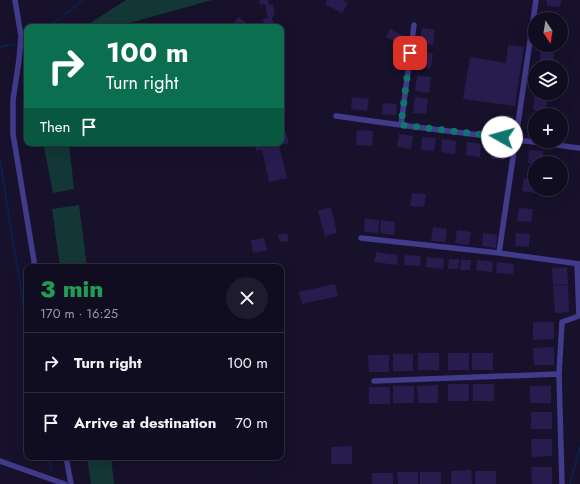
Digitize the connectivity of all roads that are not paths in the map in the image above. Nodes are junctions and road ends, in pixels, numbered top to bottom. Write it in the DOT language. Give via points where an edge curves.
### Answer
graph roads {
  1 [pos="15,0"];
  2 [pos="536,0"];
  3 [pos="414,25"];
  4 [pos="336,116"];
  5 [pos="401,125"];
  6 [pos="516,139"];
  7 [pos="580,148"];
  8 [pos="361,238"];
  9 [pos="499,253"];
  10 [pos="35,264"];
  11 [pos="578,264"];
  12 [pos="560,374"];
  13 [pos="374,381"];
  14 [pos="67,460"];
  15 [pos="0,461"];
  16 [pos="65,484"];
  17 [pos="71,484"];
  18 [pos="562,484"];
  1 -- 10 [label="street" via="21,36 13,100 13,134"];
  2 -- 6 [label="street"];
  3 -- 5 [label="street"];
  4 -- 5 [label="street"];
  5 -- 6 [label="street"];
  6 -- 7 [label="street"];
  6 -- 9 [label="street"];
  8 -- 9 [label="street"];
  9 -- 11 [label="street"];
  11 -- 12 [label="street" via="579,316 562,322"];
  12 -- 13 [label="street"];
  12 -- 18 [label="street"];
  14 -- 17 [label="street"];
  15 -- 16 [label="street"];
}
